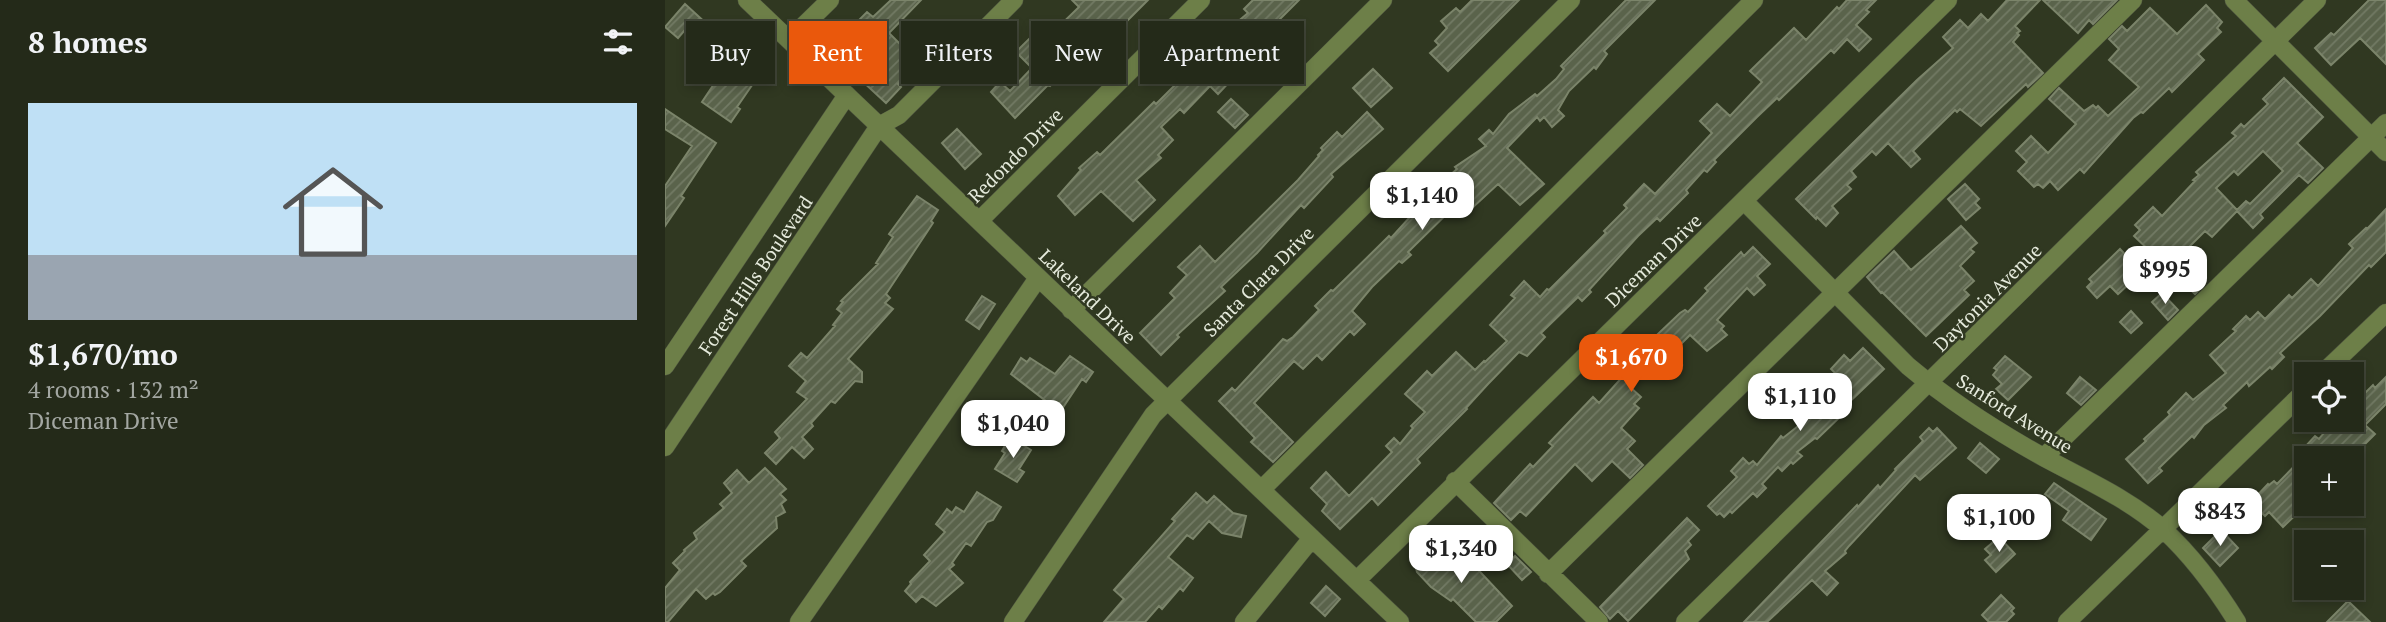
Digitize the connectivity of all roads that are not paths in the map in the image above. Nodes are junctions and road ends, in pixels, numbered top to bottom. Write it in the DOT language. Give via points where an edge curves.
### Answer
graph roads {
  1 [pos="747,0"];
  2 [pos="829,0"];
  3 [pos="1014,0"];
  4 [pos="1201,0"];
  5 [pos="1383,0"];
  6 [pos="1570,0"];
  7 [pos="1754,0"];
  8 [pos="1948,0"];
  9 [pos="2133,0"];
  10 [pos="2234,0"];
  11 [pos="2317,0"];
  12 [pos="808,21"];
  13 [pos="789,40"];
  14 [pos="2276,41"];
  15 [pos="836,84"];
  16 [pos="847,94"];
  17 [pos="2386,123"];
  18 [pos="879,126"];
  19 [pos="2371,137"];
  20 [pos="2386,152"];
  21 [pos="1744,201"];
  22 [pos="979,221"];
  23 [pos="1038,278"];
  24 [pos="1834,292"];
  25 [pos="1071,310"];
  26 [pos="2386,313"];
  27 [pos="2335,362"];
  28 [pos="665,366"];
  29 [pos="1929,383"];
  30 [pos="1167,401"];
  31 [pos="2294,402"];
  32 [pos="665,447"];
  33 [pos="2043,457"];
  34 [pos="1455,481"];
  35 [pos="1262,489"];
  36 [pos="2162,529"];
  37 [pos="1312,538"];
  38 [pos="1548,575"];
  39 [pos="1357,580"];
  40 [pos="799,622"];
  41 [pos="1013,622"];
  42 [pos="1244,622"];
  43 [pos="1400,622"];
  44 [pos="1599,622"];
  45 [pos="1685,622"];
  46 [pos="2067,622"];
  47 [pos="2237,622"];
  1 -- 13 [label="street, Lakeland Drive"];
  2 -- 12 [label="street"];
  3 -- 18 [label="street" via="899,115"];
  4 -- 22 [label="street, Redondo Drive"];
  5 -- 25 [label="street"];
  6 -- 30 [label="street, Santa Clara Drive"];
  7 -- 35 [label="street"];
  8 -- 21 [label="street, Diceman Drive"];
  9 -- 24 [label="street"];
  10 -- 14 [label="street"];
  11 -- 14 [label="street, Daytonia Avenue"];
  14 -- 19 [label="street"];
  14 -- 29 [label="street, Daytonia Avenue"];
  15 -- 16 [label="street, Lakeland Drive"];
  16 -- 18 [label="street, Lakeland Drive"];
  16 -- 28 [label="street, Forest Hills Boulevard"];
  17 -- 19 [label="street"];
  18 -- 22 [label="street, Lakeland Drive"];
  18 -- 32 [label="street, Forest Hills Boulevard"];
  19 -- 20 [label="street"];
  19 -- 33 [label="street"];
  21 -- 24 [label="street, Sanford Avenue"];
  21 -- 34 [label="street, Diceman Drive"];
  22 -- 23 [label="street, Lakeland Drive"];
  23 -- 25 [label="street, Lakeland Drive"];
  23 -- 40 [label="street"];
  24 -- 29 [label="street, Sanford Avenue"];
  24 -- 38 [label="street"];
  25 -- 30 [label="street, Lakeland Drive"];
  26 -- 27 [label="street"];
  29 -- 33 [label="street, Sanford Avenue" via="1987,425"];
  29 -- 45 [label="street, Daytonia Avenue"];
  30 -- 35 [label="street, Lakeland Drive"];
  30 -- 41 [label="street, Santa Clara Drive"];
  31 -- 36 [label="street"];
  33 -- 36 [label="street, Sanford Avenue" via="2116,496"];
  34 -- 38 [label="street"];
  34 -- 39 [label="street, Diceman Drive"];
  35 -- 37 [label="street, Lakeland Drive"];
  36 -- 46 [label="street"];
  36 -- 47 [label="street, Sanford Avenue" via="2190,556"];
  37 -- 39 [label="street, Lakeland Drive"];
  37 -- 42 [label="street"];
  38 -- 44 [label="street"];
  39 -- 43 [label="street, Lakeland Drive"];
}
